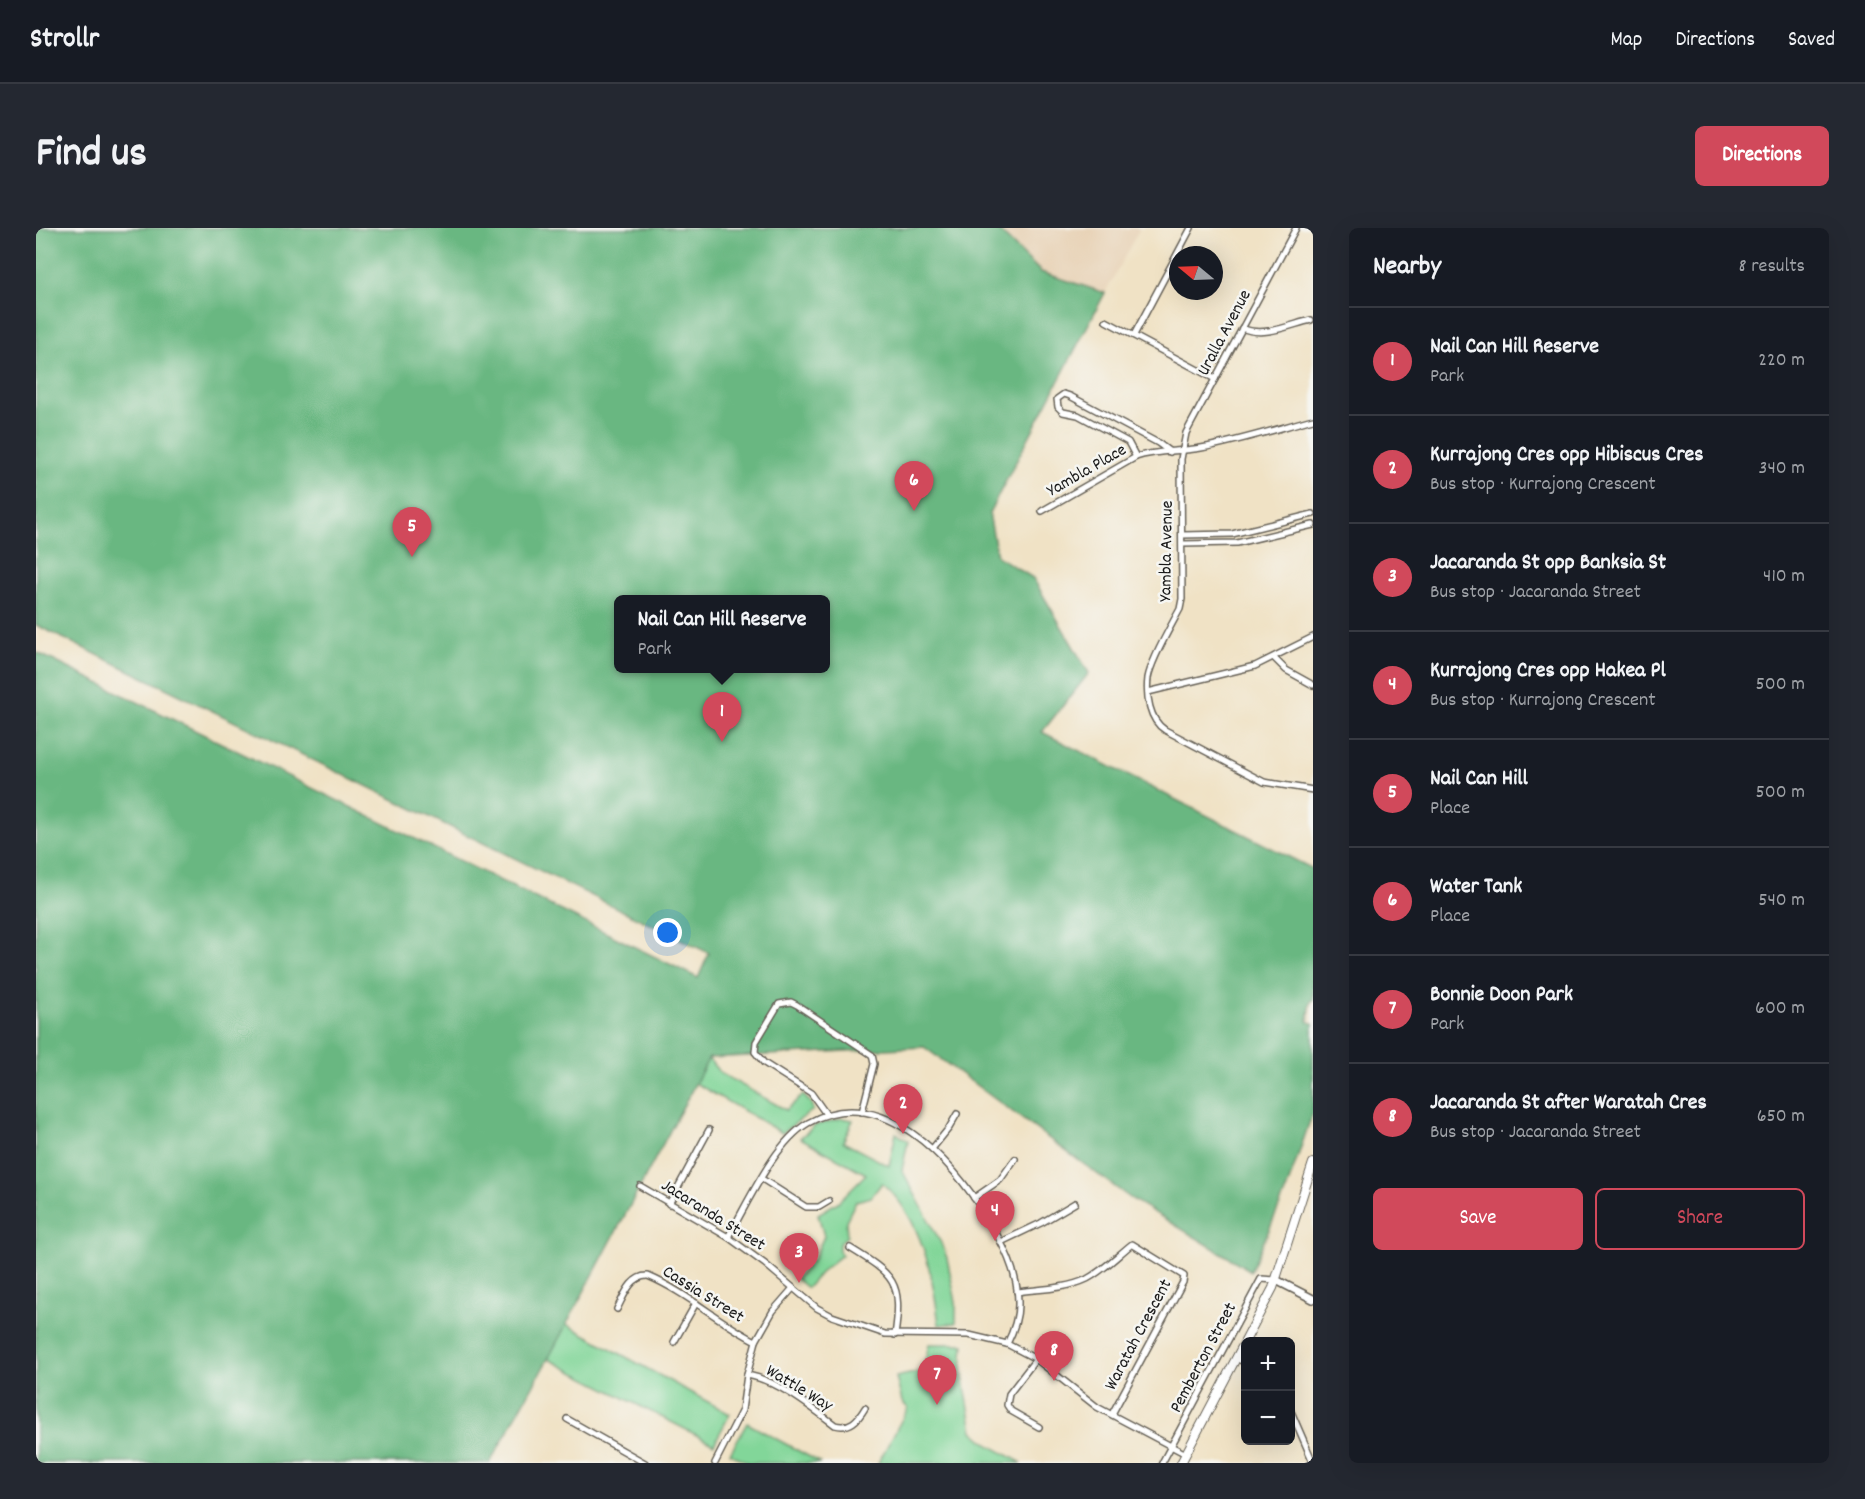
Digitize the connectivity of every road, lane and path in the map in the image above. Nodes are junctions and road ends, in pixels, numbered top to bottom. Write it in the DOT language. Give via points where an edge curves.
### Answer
graph roads {
  1 [pos="1191,228"];
  2 [pos="1296,228"];
  3 [pos="1311,320"];
  4 [pos="1106,321"];
  5 [pos="1242,328"];
  6 [pos="1134,335"];
  7 [pos="1215,379"];
  8 [pos="1313,419"];
  9 [pos="1182,451"];
  10 [pos="1170,452"];
  11 [pos="1136,457"];
  12 [pos="1042,512"];
  13 [pos="1313,514"];
  14 [pos="1313,525"];
  15 [pos="1182,534"];
  16 [pos="1182,544"];
  17 [pos="1313,638"];
  18 [pos="1274,658"];
  19 [pos="1313,685"];
  20 [pos="1148,692"];
  21 [pos="1313,790"];
  22 [pos="862,1112"];
  23 [pos="826,1114"];
  24 [pos="957,1114"];
  25 [pos="709,1130"];
  26 [pos="932,1149"];
  27 [pos="1015,1159"];
  28 [pos="1313,1164"];
  29 [pos="762,1179"];
  30 [pos="640,1186"];
  31 [pos="974,1198"];
  32 [pos="829,1201"];
  33 [pos="1075,1203"];
  34 [pos="669,1204"];
  35 [pos="728,1237"];
  36 [pos="1001,1242"];
  37 [pos="850,1248"];
  38 [pos="1276,1280"];
  39 [pos="793,1288"];
  40 [pos="1017,1292"];
  41 [pos="1313,1299"];
  42 [pos="696,1303"];
  43 [pos="617,1309"];
  44 [pos="895,1335"];
  45 [pos="756,1341"];
  46 [pos="674,1342"];
  47 [pos="1007,1344"];
  48 [pos="1236,1358"];
  49 [pos="1036,1359"];
  50 [pos="1241,1361"];
  51 [pos="747,1375"];
  52 [pos="865,1408"];
  53 [pos="1112,1414"];
  54 [pos="567,1419"];
  55 [pos="1295,1421"];
  56 [pos="1039,1427"];
  57 [pos="1171,1446"];
  58 [pos="1186,1454"];
  59 [pos="1313,1462"];
  60 [pos="645,1463"];
  61 [pos="714,1463"];
  62 [pos="1162,1463"];
  63 [pos="1181,1463"];
  1 -- 6 [label="street"];
  2 -- 5 [label="street, Uralla Avenue"];
  3 -- 5 [label="street" via="1265,331"];
  4 -- 6 [label="street"];
  5 -- 7 [label="street, Uralla Avenue"];
  6 -- 7 [label="street"];
  7 -- 9 [label="street, Uralla Avenue" via="1186,433"];
  8 -- 9 [label="street, Yambla Place"];
  9 -- 10 [label="street, Yambla Place"];
  9 -- 15 [label="street, Yambla Avenue"];
  10 -- 11 [label="street, Yambla Place"];
  10 -- 11 [label="street" via="1070,396 1064,394 1057,399 1064,412 1078,415 1128,442"];
  11 -- 12 [label="street, Yambla Place"];
  13 -- 15 [label="street" via="1232,534"];
  14 -- 16 [label="street" via="1237,543"];
  15 -- 16 [label="street, Yambla Avenue"];
  16 -- 20 [label="street, Yambla Avenue" via="1181,604 1150,670"];
  17 -- 18 [label="street"];
  18 -- 19 [label="street" via="1286,670"];
  18 -- 20 [label="street"];
  20 -- 21 [label="street, Yambla Avenue" via="1150,707 1161,727 1264,782"];
  22 -- 23 [label="street"];
  22 -- 23 [label="street" via="874,1064 872,1055 797,1005 779,1004 756,1042 755,1052 764,1063 811,1093"];
  22 -- 26 [label="street" via="895,1123"];
  23 -- 29 [label="street" via="790,1138"];
  24 -- 26 [label="street"];
  25 -- 34 [label="street"];
  26 -- 31 [label="street"];
  27 -- 31 [label="street" via="1000,1180"];
  28 -- 38 [label="main road, Pemberton Street"];
  29 -- 32 [label="street" via="806,1207"];
  29 -- 35 [label="street"];
  30 -- 34 [label="street, Jacaranda Street"];
  31 -- 36 [label="street"];
  33 -- 36 [label="street"];
  34 -- 35 [label="street, Jacaranda Street"];
  35 -- 39 [label="street, Jacaranda Street"];
  36 -- 40 [label="street"];
  37 -- 44 [label="street" via="880,1267 896,1288"];
  38 -- 41 [label="street"];
  38 -- 48 [label="main road, Pemberton Street"];
  38 -- 57 [label="street, Pemberton Street" via="1261,1279"];
  39 -- 44 [label="street, Jacaranda Street" via="817,1308 844,1322"];
  39 -- 45 [label="street" via="773,1311"];
  40 -- 47 [label="street" via="1017,1318"];
  40 -- 53 [label="street, Waratah Crescent" via="1086,1280 1132,1244 1184,1276"];
  42 -- 43 [label="street, Cassia Street" via="675,1288 644,1275 633,1280"];
  42 -- 45 [label="street, Cassia Street"];
  42 -- 46 [label="street"];
  44 -- 47 [label="street, Jacaranda Street" via="969,1335"];
  45 -- 51 [label="street"];
  47 -- 49 [label="street, Jacaranda Street"];
  48 -- 50 [label="street"];
  48 -- 58 [label="main road, Pemberton Street"];
  49 -- 53 [label="street, Jacaranda Street"];
  49 -- 56 [label="street" via="1009,1394 1007,1405"];
  51 -- 52 [label="street, Wattle Way" via="782,1389 835,1425 852,1424"];
  51 -- 61 [label="street" via="742,1410"];
  53 -- 57 [label="street, Jacaranda Street"];
  54 -- 60 [label="street"];
  55 -- 59 [label="street"];
  57 -- 58 [label="street, Jacaranda Street"];
  57 -- 62 [label="street, Pemberton Street"];
  58 -- 63 [label="main road, Pemberton Street"];
}
